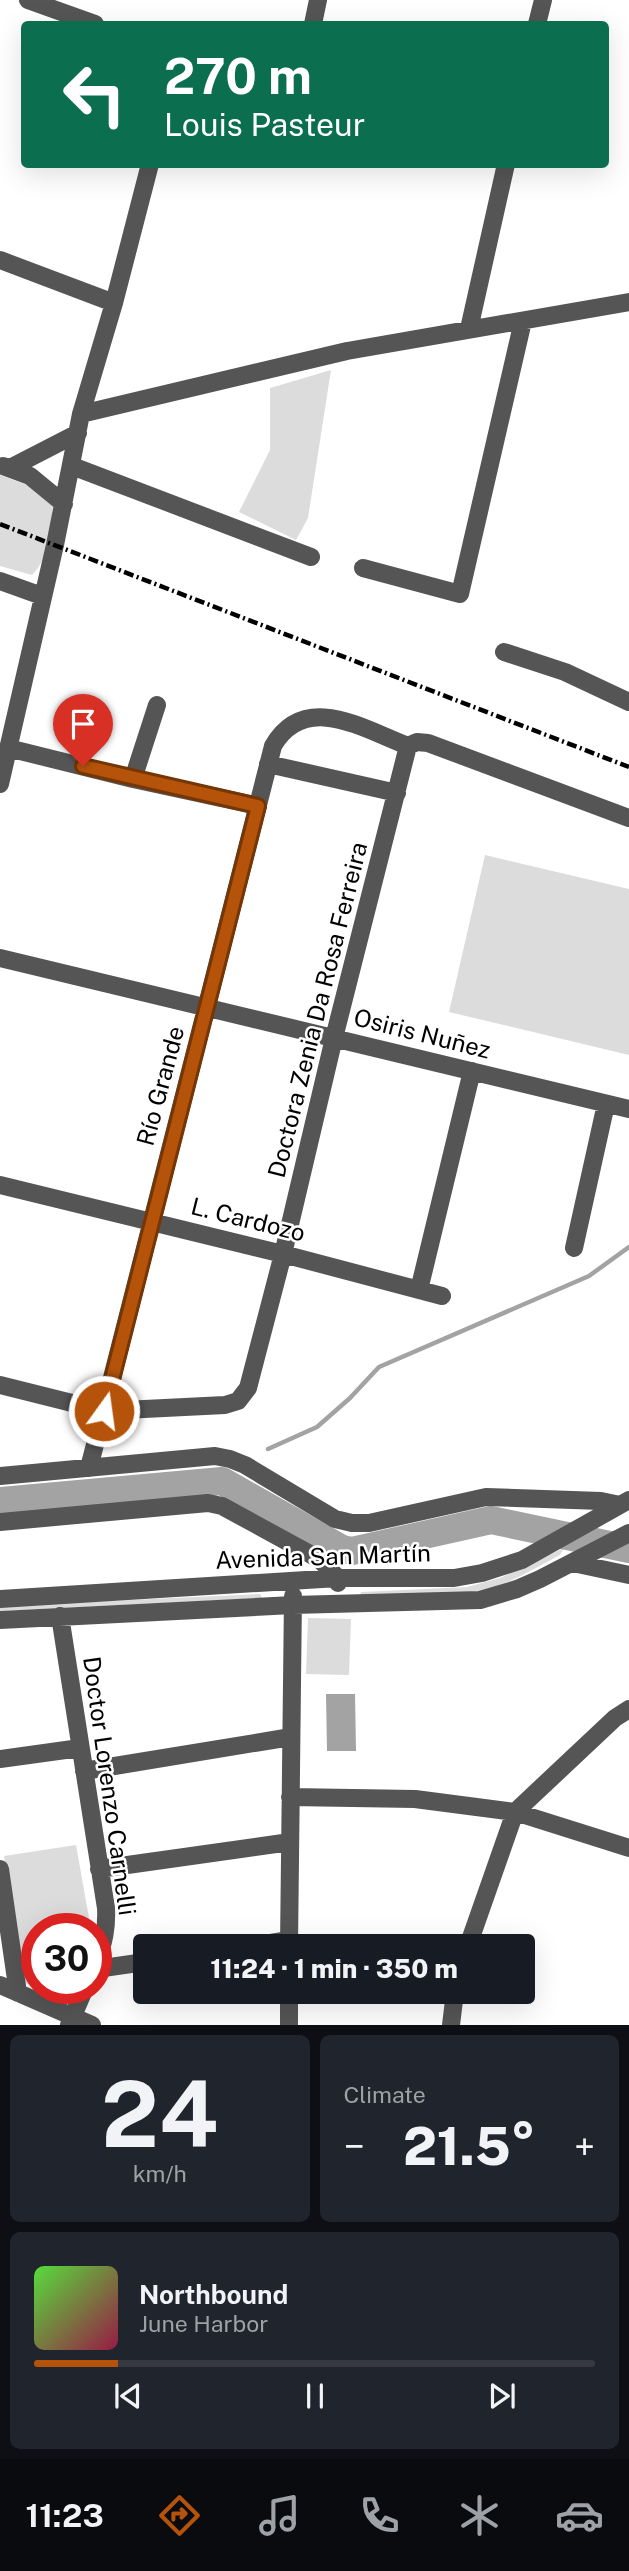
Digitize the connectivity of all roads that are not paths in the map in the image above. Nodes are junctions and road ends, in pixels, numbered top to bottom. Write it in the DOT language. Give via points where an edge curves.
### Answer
graph roads {
  1 [pos="28,0"];
  2 [pos="318,0"];
  3 [pos="543,0"];
  4 [pos="87,21"];
  5 [pos="314,21"];
  6 [pos="538,21"];
  7 [pos="149,168"];
  8 [pos="505,168"];
  9 [pos="0,260"];
  10 [pos="629,302"];
  11 [pos="114,303"];
  12 [pos="523,321"];
  13 [pos="469,329"];
  14 [pos="81,414"];
  15 [pos="78,433"];
  16 [pos="5,466"];
  17 [pos="72,466"];
  18 [pos="64,504"];
  19 [pos="311,557"];
  20 [pos="363,568"];
  21 [pos="0,581"];
  22 [pos="42,597"];
  23 [pos="504,652"];
  24 [pos="629,702"];
  25 [pos="157,705"];
  26 [pos="408,746"];
  27 [pos="8,748"];
  28 [pos="268,764"];
  29 [pos="133,779"];
  30 [pos="0,784"];
  31 [pos="397,793"];
  32 [pos="258,806"];
  33 [pos="629,818"];
  34 [pos="0,958"];
  35 [pos="208,1007"];
  36 [pos="334,1038"];
  37 [pos="472,1072"];
  38 [pos="606,1104"];
  39 [pos="629,1109"];
  40 [pos="0,1185"];
  41 [pos="150,1221"];
  42 [pos="574,1248"];
  43 [pos="283,1254"];
  44 [pos="419,1290"];
  45 [pos="442,1296"];
  46 [pos="0,1385"];
  47 [pos="104,1411"];
  48 [pos="89,1468"];
  49 [pos="0,1476"];
  50 [pos="620,1505"];
  51 [pos="0,1522"];
  52 [pos="629,1533"];
  53 [pos="573,1563"];
  54 [pos="629,1575"];
  55 [pos="338,1578"];
  56 [pos="293,1580"];
  57 [pos="0,1599"];
  58 [pos="338,1604"];
  59 [pos="293,1605"];
  60 [pos="60,1616"];
  61 [pos="0,1620"];
  62 [pos="629,1709"];
  63 [pos="291,1737"];
  64 [pos="80,1748"];
  65 [pos="0,1759"];
  66 [pos="84,1771"];
  67 [pos="290,1797"];
  68 [pos="515,1812"];
  69 [pos="290,1842"];
  70 [pos="629,1848"];
  71 [pos="0,1869"];
  72 [pos="99,1869"];
  73 [pos="105,1913"];
  74 [pos="289,1934"];
  75 [pos="472,1934"];
  76 [pos="133,1964"];
  77 [pos="112,1967"];
  78 [pos="0,1985"];
  79 [pos="18,1993"];
  80 [pos="78,2004"];
  81 [pos="289,2004"];
  82 [pos="454,2004"];
  83 [pos="71,2021"];
  84 [pos="92,2025"];
  85 [pos="289,2025"];
  86 [pos="451,2025"];
  1 -- 4 [label="street"];
  2 -- 5 [label="street"];
  3 -- 6 [label="street"];
  7 -- 11 [label="street"];
  8 -- 13 [label="street"];
  9 -- 11 [label="street"];
  10 -- 12 [label="street"];
  11 -- 14 [label="street"];
  12 -- 13 [label="street"];
  12 -- 20 [label="street" via="460,594"];
  13 -- 14 [label="street" via="347,351"];
  14 -- 15 [label="street"];
  15 -- 16 [label="street"];
  15 -- 17 [label="street"];
  16 -- 18 [label="street" via="43,485"];
  17 -- 18 [label="street"];
  17 -- 19 [label="street"];
  18 -- 22 [label="street"];
  21 -- 22 [label="street"];
  22 -- 27 [label="street"];
  23 -- 24 [label="street" via="565,672"];
  25 -- 29 [label="street"];
  26 -- 28 [label="street, Río Grande" via="341,720 309,717 281,733"];
  26 -- 31 [label="street, Doctora Zenia Da Rosa Ferreira"];
  26 -- 33 [label="street" via="428,743"];
  27 -- 29 [label="street"];
  27 -- 30 [label="street"];
  28 -- 31 [label="street"];
  28 -- 32 [label="street, Río Grande"];
  29 -- 32 [label="street"];
  31 -- 36 [label="street, Doctora Zenia Da Rosa Ferreira"];
  32 -- 35 [label="street, Río Grande"];
  34 -- 35 [label="street, Osiris Nuñez"];
  35 -- 36 [label="street, Osiris Nuñez"];
  35 -- 41 [label="street, Río Grande"];
  36 -- 37 [label="street, Osiris Nuñez"];
  36 -- 43 [label="street, Doctora Zenia Da Rosa Ferreira"];
  37 -- 38 [label="street, Osiris Nuñez"];
  37 -- 44 [label="street"];
  38 -- 39 [label="street, Osiris Nuñez"];
  38 -- 42 [label="street"];
  40 -- 41 [label="street, L. Cardozo"];
  41 -- 43 [label="street, L. Cardozo"];
  41 -- 47 [label="street, Río Grande"];
  43 -- 44 [label="street, L. Cardozo"];
  43 -- 47 [label="street, Doctora Zenia Da Rosa Ferreira" via="248,1388 238,1401"];
  44 -- 45 [label="street, L. Cardozo"];
  46 -- 47 [label="street"];
  47 -- 48 [label="street, Río Grande"];
  48 -- 49 [label="street"];
  48 -- 50 [label="street" via="230,1459 335,1519 352,1523 486,1497"];
  50 -- 55 [label="street, Avenida San Martín" via="522,1560 472,1575"];
  51 -- 55 [label="street" via="208,1503 222,1506 319,1559"];
  52 -- 53 [label="street, Avenida San Martín"];
  53 -- 54 [label="street"];
  53 -- 58 [label="street, Avenida San Martín" via="480,1600"];
  55 -- 56 [label="street, Avenida San Martín"];
  55 -- 58 [label="street"];
  56 -- 57 [label="street, Avenida San Martín"];
  56 -- 59 [label="street"];
  58 -- 59 [label="street, Avenida San Martín"];
  59 -- 60 [label="street, Avenida San Martín"];
  59 -- 63 [label="street"];
  60 -- 61 [label="street, Avenida San Martín"];
  60 -- 64 [label="street, Doctor Lorenzo Carnelli"];
  62 -- 68 [label="street"];
  63 -- 66 [label="street"];
  63 -- 67 [label="street"];
  64 -- 65 [label="street"];
  64 -- 66 [label="street, Doctor Lorenzo Carnelli"];
  66 -- 72 [label="street, Doctor Lorenzo Carnelli"];
  67 -- 68 [label="street" via="415,1799"];
  67 -- 69 [label="street"];
  68 -- 70 [label="street"];
  68 -- 75 [label="street"];
  69 -- 72 [label="street"];
  69 -- 74 [label="street"];
  71 -- 79 [label="street"];
  72 -- 73 [label="street, Doctor Lorenzo Carnelli"];
  76 -- 77 [label="street"];
  78 -- 79 [label="street"];
  79 -- 83 [label="street"];
  80 -- 83 [label="street"];
  81 -- 85 [label="street"];
  82 -- 86 [label="street"];
  83 -- 84 [label="street"];
}
